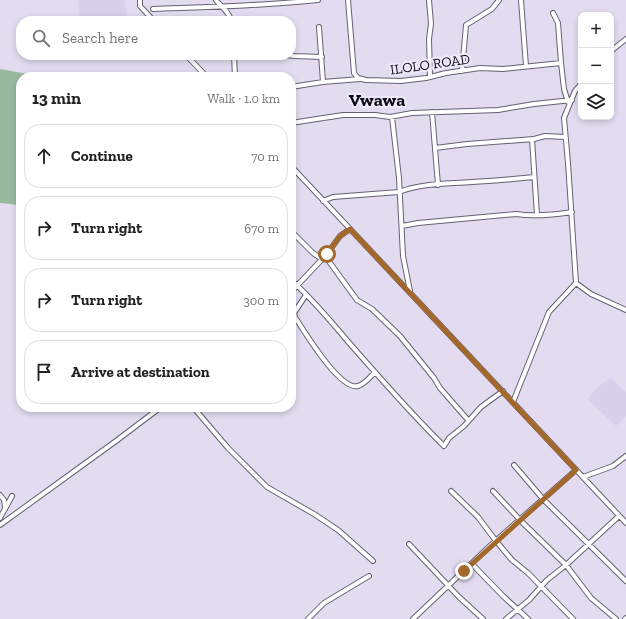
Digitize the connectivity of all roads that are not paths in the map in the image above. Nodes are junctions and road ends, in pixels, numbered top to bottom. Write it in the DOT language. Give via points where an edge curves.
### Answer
graph roads {
  1 [pos="140,0"];
  2 [pos="215,0"];
  3 [pos="318,0"];
  4 [pos="348,0"];
  5 [pos="429,0"];
  6 [pos="499,0"];
  7 [pos="521,0"];
  8 [pos="224,7"];
  9 [pos="212,8"];
  10 [pos="153,9"];
  11 [pos="553,13"];
  12 [pos="149,16"];
  13 [pos="230,16"];
  14 [pos="320,27"];
  15 [pos="626,39"];
  16 [pos="614,49"];
  17 [pos="296,56"];
  18 [pos="322,57"];
  19 [pos="191,60"];
  20 [pos="234,60"];
  21 [pos="560,63"];
  22 [pos="526,66"];
  23 [pos="462,71"];
  24 [pos="202,72"];
  25 [pos="235,72"];
  26 [pos="430,76"];
  27 [pos="362,79"];
  28 [pos="323,82"];
  29 [pos="296,86"];
  30 [pos="578,88"];
  31 [pos="569,100"];
  32 [pos="432,112"];
  33 [pos="392,117"];
  34 [pos="296,122"];
  35 [pos="565,136"];
  36 [pos="532,140"];
  37 [pos="435,148"];
  38 [pos="296,171"];
  39 [pos="534,177"];
  40 [pos="438,185"];
  41 [pos="399,192"];
  42 [pos="323,200"];
  43 [pos="572,212"];
  44 [pos="536,215"];
  45 [pos="402,226"];
  46 [pos="350,229"];
  47 [pos="296,236"];
  48 [pos="323,258"];
  49 [pos="576,283"];
  50 [pos="298,285"];
  51 [pos="411,294"];
  52 [pos="306,295"];
  53 [pos="296,310"];
  54 [pos="626,310"];
  55 [pos="296,319"];
  56 [pos="374,372"];
  57 [pos="503,391"];
  58 [pos="514,402"];
  59 [pos="154,412"];
  60 [pos="197,412"];
  61 [pos="468,420"];
  62 [pos="626,456"];
  63 [pos="514,465"];
  64 [pos="576,470"];
  65 [pos="583,477"];
  66 [pos="493,490"];
  67 [pos="451,491"];
  68 [pos="0,495"];
  69 [pos="12,496"];
  70 [pos="543,499"];
  71 [pos="5,507"];
  72 [pos="619,516"];
  73 [pos="0,518"];
  74 [pos="520,520"];
  75 [pos="625,521"];
  76 [pos="0,525"];
  77 [pos="496,542"];
  78 [pos="409,544"];
  79 [pos="588,544"];
  80 [pos="373,561"];
  81 [pos="472,564"];
  82 [pos="566,565"];
  83 [pos="368,576"];
  84 [pos="626,581"];
  85 [pos="449,585"];
  86 [pos="541,587"];
  87 [pos="518,609"];
  88 [pos="308,619"];
  89 [pos="412,619"];
  90 [pos="483,619"];
  91 [pos="506,619"];
  92 [pos="528,619"];
  93 [pos="573,619"];
  94 [pos="616,619"];
  1 -- 12 [label="street" via="140,6"];
  2 -- 8 [label="street"];
  2 -- 9 [label="street"];
  3 -- 8 [label="street"];
  4 -- 27 [label="street" via="354,73"];
  5 -- 26 [label="street" via="432,24 429,39"];
  6 -- 23 [label="street" via="492,9 466,25"];
  7 -- 22 [label="street"];
  8 -- 9 [label="street"];
  8 -- 13 [label="street"];
  9 -- 10 [label="street"];
  11 -- 21 [label="street" via="558,23"];
  14 -- 18 [label="street"];
  15 -- 16 [label="street"];
  17 -- 18 [label="street"];
  18 -- 28 [label="street"];
  19 -- 24 [label="street"];
  20 -- 25 [label="street"];
  21 -- 22 [label="street, ILOLO ROAD"];
  21 -- 31 [label="street"];
  22 -- 23 [label="street, ILOLO ROAD"];
  23 -- 26 [label="street, ILOLO ROAD"];
  26 -- 27 [label="street, ILOLO ROAD" via="401,81"];
  27 -- 28 [label="street, ILOLO ROAD"];
  28 -- 29 [label="street, ILOLO ROAD"];
  30 -- 31 [label="street"];
  31 -- 32 [label="street" via="498,110"];
  31 -- 35 [label="street" via="564,118"];
  32 -- 33 [label="street"];
  32 -- 37 [label="street"];
  33 -- 34 [label="street" via="356,114"];
  33 -- 41 [label="street"];
  35 -- 36 [label="street" via="544,136"];
  35 -- 43 [label="street"];
  36 -- 37 [label="street"];
  36 -- 39 [label="street"];
  37 -- 40 [label="street"];
  38 -- 42 [label="street"];
  39 -- 40 [label="street"];
  39 -- 44 [label="street"];
  40 -- 41 [label="street" via="407,188"];
  41 -- 42 [label="street" via="356,194"];
  41 -- 45 [label="street"];
  42 -- 46 [label="street"];
  43 -- 44 [label="street"];
  43 -- 49 [label="street"];
  44 -- 45 [label="street" via="516,214"];
  45 -- 51 [label="street" via="403,256"];
  46 -- 48 [label="street" via="340,236"];
  46 -- 51 [label="street"];
  47 -- 48 [label="street" via="313,253"];
  48 -- 50 [label="street"];
  48 -- 61 [label="street" via="357,300 372,309 400,336"];
  49 -- 54 [label="street" via="591,294"];
  49 -- 58 [label="street" via="548,312"];
  50 -- 52 [label="street"];
  51 -- 57 [label="street"];
  52 -- 53 [label="street"];
  52 -- 56 [label="street"];
  55 -- 56 [label="street" via="338,377 347,384 357,386 368,380"];
  56 -- 61 [label="street" via="444,446"];
  57 -- 58 [label="street"];
  57 -- 61 [label="street"];
  58 -- 64 [label="street"];
  59 -- 76 [label="street"];
  60 -- 80 [label="street" via="232,453 267,487 338,530"];
  62 -- 65 [label="street" via="613,466"];
  63 -- 70 [label="street"];
  64 -- 65 [label="street"];
  64 -- 70 [label="street"];
  65 -- 72 [label="street"];
  66 -- 74 [label="street"];
  67 -- 77 [label="street" via="478,516"];
  68 -- 71 [label="street"];
  69 -- 71 [label="street"];
  70 -- 74 [label="street"];
  70 -- 79 [label="street"];
  71 -- 73 [label="street"];
  72 -- 75 [label="street"];
  72 -- 79 [label="street"];
  74 -- 77 [label="street"];
  74 -- 82 [label="street"];
  77 -- 81 [label="street"];
  77 -- 86 [label="street"];
  78 -- 85 [label="street"];
  79 -- 82 [label="street"];
  79 -- 84 [label="street"];
  81 -- 85 [label="street"];
  81 -- 87 [label="street"];
  82 -- 86 [label="street"];
  82 -- 94 [label="street" via="591,598"];
  83 -- 88 [label="street" via="324,603"];
  85 -- 89 [label="street"];
  85 -- 90 [label="street"];
  86 -- 87 [label="street"];
  86 -- 93 [label="street"];
  87 -- 91 [label="street"];
  87 -- 92 [label="street"];
}
